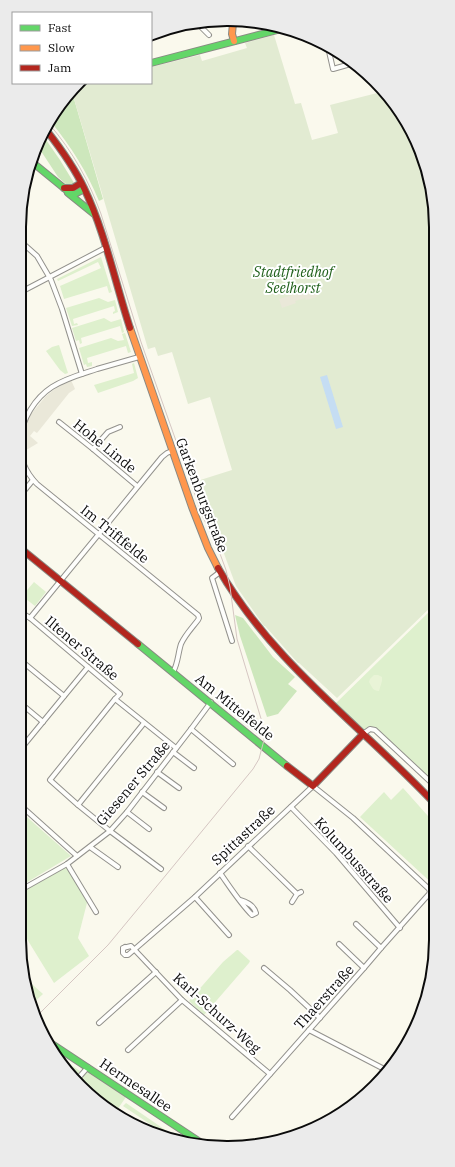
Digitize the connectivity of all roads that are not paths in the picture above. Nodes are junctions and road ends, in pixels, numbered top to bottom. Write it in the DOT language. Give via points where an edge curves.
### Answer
graph roads {
  1 [pos="233,26"];
  2 [pos="202,28"];
  3 [pos="272,31"];
  4 [pos="209,35"];
  5 [pos="234,41"];
  6 [pos="330,54"];
  7 [pos="152,63"];
  8 [pos="346,65"];
  9 [pos="49,134"];
  10 [pos="36,165"];
  11 [pos="83,186"];
  12 [pos="64,188"];
  13 [pos="94,214"];
  14 [pos="26,247"];
  15 [pos="105,248"];
  16 [pos="50,276"];
  17 [pos="26,289"];
  18 [pos="138,357"];
  19 [pos="82,374"];
  20 [pos="26,418"];
  21 [pos="59,422"];
  22 [pos="120,427"];
  23 [pos="93,449"];
  24 [pos="172,451"];
  25 [pos="26,471"];
  26 [pos="32,480"];
  27 [pos="137,486"];
  28 [pos="26,488"];
  29 [pos="98,534"];
  30 [pos="26,553"];
  31 [pos="220,572"];
  32 [pos="60,581"];
  33 [pos="26,615"];
  34 [pos="30,618"];
  35 [pos="232,641"];
  36 [pos="26,665"];
  37 [pos="88,667"];
  38 [pos="173,672"];
  39 [pos="64,696"];
  40 [pos="115,699"];
  41 [pos="211,702"];
  42 [pos="26,708"];
  43 [pos="43,722"];
  44 [pos="144,722"];
  45 [pos="191,729"];
  46 [pos="363,734"];
  47 [pos="26,743"];
  48 [pos="175,750"];
  49 [pos="233,764"];
  50 [pos="194,768"];
  51 [pos="157,772"];
  52 [pos="429,780"];
  53 [pos="313,786"];
  54 [pos="179,788"];
  55 [pos="142,792"];
  56 [pos="429,798"];
  57 [pos="78,805"];
  58 [pos="292,807"];
  59 [pos="164,808"];
  60 [pos="26,810"];
  61 [pos="127,812"];
  62 [pos="149,829"];
  63 [pos="110,831"];
  64 [pos="248,846"];
  65 [pos="90,847"];
  66 [pos="77,856"];
  67 [pos="67,864"];
  68 [pos="118,867"];
  69 [pos="161,869"];
  70 [pos="220,873"];
  71 [pos="26,887"];
  72 [pos="429,889"];
  73 [pos="429,894"];
  74 [pos="195,896"];
  75 [pos="240,900"];
  76 [pos="292,902"];
  77 [pos="96,912"];
  78 [pos="356,924"];
  79 [pos="400,928"];
  80 [pos="229,935"];
  81 [pos="339,944"];
  82 [pos="381,948"];
  83 [pos="134,949"];
  84 [pos="264,968"];
  85 [pos="364,968"];
  86 [pos="156,972"];
  87 [pos="182,1000"];
  88 [pos="320,1018"];
  89 [pos="99,1023"];
  90 [pos="309,1030"];
  91 [pos="58,1048"];
  92 [pos="128,1050"];
  93 [pos="88,1067"];
  94 [pos="382,1068"];
  95 [pos="270,1074"];
  96 [pos="80,1077"];
  97 [pos="232,1117"];
  98 [pos="194,1138"];
  1 -- 5 [label="main road"];
  2 -- 4 [label="street"];
  3 -- 5 [label="main road"];
  5 -- 7 [label="main road"];
  6 -- 8 [label="street" via="333,69"];
  9 -- 11 [label="main road, Garkenburgstraße"];
  10 -- 12 [label="main road"];
  11 -- 12 [label="main road" via="72,194"];
  11 -- 13 [label="main road, Garkenburgstraße"];
  12 -- 13 [label="main road" via="69,195"];
  13 -- 15 [label="main road, Garkenburgstraße"];
  14 -- 16 [label="street"];
  15 -- 16 [label="street"];
  15 -- 18 [label="main road, Garkenburgstraße"];
  16 -- 17 [label="street"];
  16 -- 19 [label="street"];
  18 -- 19 [label="street, Im Triftfelde"];
  18 -- 24 [label="main road, Garkenburgstraße"];
  19 -- 20 [label="street, Im Triftfelde" via="51,387"];
  21 -- 23 [label="street, Hohe Linde"];
  22 -- 23 [label="street" via="108,432"];
  23 -- 27 [label="street, Hohe Linde"];
  24 -- 27 [label="street" via="162,457"];
  24 -- 31 [label="main road, Garkenburgstraße" via="206,544"];
  25 -- 26 [label="street, Im Triftfelde"];
  26 -- 28 [label="street"];
  26 -- 29 [label="street, Im Triftfelde"];
  27 -- 29 [label="street"];
  29 -- 32 [label="street"];
  29 -- 38 [label="street, Im Triftfelde" via="198,615 198,620 184,638"];
  30 -- 32 [label="main road, Am Mittelfelde"];
  31 -- 35 [label="street" via="212,578"];
  31 -- 46 [label="main road, Garkenburgstraße" via="268,639 308,682"];
  32 -- 34 [label="street"];
  32 -- 38 [label="main road, Am Mittelfelde"];
  33 -- 34 [label="street, Iltener Straße"];
  34 -- 37 [label="street, Iltener Straße"];
  36 -- 39 [label="street"];
  37 -- 39 [label="street"];
  37 -- 40 [label="street, Iltener Straße" via="120,694"];
  38 -- 41 [label="main road, Am Mittelfelde"];
  39 -- 43 [label="street"];
  40 -- 44 [label="street, Iltener Straße"];
  40 -- 57 [label="street" via="50,780"];
  41 -- 45 [label="street, Giesener Straße"];
  41 -- 53 [label="main road, Am Mittelfelde"];
  42 -- 43 [label="street"];
  43 -- 47 [label="street"];
  44 -- 48 [label="street, Iltener Straße"];
  44 -- 57 [label="street"];
  45 -- 48 [label="street, Giesener Straße"];
  45 -- 49 [label="street"];
  46 -- 52 [label="street" via="370,729 375,730"];
  46 -- 53 [label="main road, Spittastraße"];
  46 -- 56 [label="main road, Garkenburgstraße"];
  48 -- 50 [label="street, Iltener Straße"];
  48 -- 51 [label="street, Giesener Straße"];
  51 -- 54 [label="street"];
  51 -- 55 [label="street, Giesener Straße"];
  53 -- 58 [label="street, Spittastraße"];
  53 -- 72 [label="street, Am Mittelfelde" via="353,818"];
  55 -- 59 [label="street"];
  55 -- 61 [label="street, Giesener Straße"];
  57 -- 63 [label="street"];
  58 -- 64 [label="street, Spittastraße"];
  58 -- 79 [label="street, Kolumbusstraße" via="336,853"];
  60 -- 66 [label="street"];
  61 -- 62 [label="street"];
  61 -- 63 [label="street, Giesener Straße"];
  63 -- 65 [label="street, Giesener Straße"];
  63 -- 69 [label="street"];
  64 -- 70 [label="street, Spittastraße"];
  64 -- 76 [label="street" via="299,893"];
  65 -- 66 [label="street, Giesener Straße"];
  65 -- 68 [label="street"];
  66 -- 67 [label="street, Giesener Straße"];
  67 -- 71 [label="street, Giesener Straße"];
  67 -- 77 [label="street"];
  70 -- 74 [label="street, Spittastraße"];
  70 -- 75 [label="street"];
  73 -- 79 [label="street, Thaerstraße"];
  74 -- 80 [label="street"];
  74 -- 83 [label="street, Spittastraße"];
  78 -- 82 [label="street"];
  79 -- 82 [label="street, Thaerstraße"];
  81 -- 85 [label="street"];
  82 -- 85 [label="street, Thaerstraße"];
  83 -- 83 [label="street" via="131,946 124,947 122,951 128,955"];
  83 -- 86 [label="street, Karl-Schurz-Weg"];
  84 -- 88 [label="street"];
  85 -- 88 [label="street, Thaerstraße"];
  86 -- 87 [label="street, Karl-Schurz-Weg"];
  86 -- 89 [label="street"];
  87 -- 92 [label="street"];
  87 -- 95 [label="street, Karl-Schurz-Weg"];
  88 -- 90 [label="street, Thaerstraße"];
  90 -- 94 [label="street"];
  90 -- 95 [label="street, Thaerstraße"];
  91 -- 93 [label="main road, Hermesallee"];
  93 -- 96 [label="street"];
  93 -- 98 [label="main road, Hermesallee"];
  95 -- 97 [label="street, Thaerstraße"];
}
